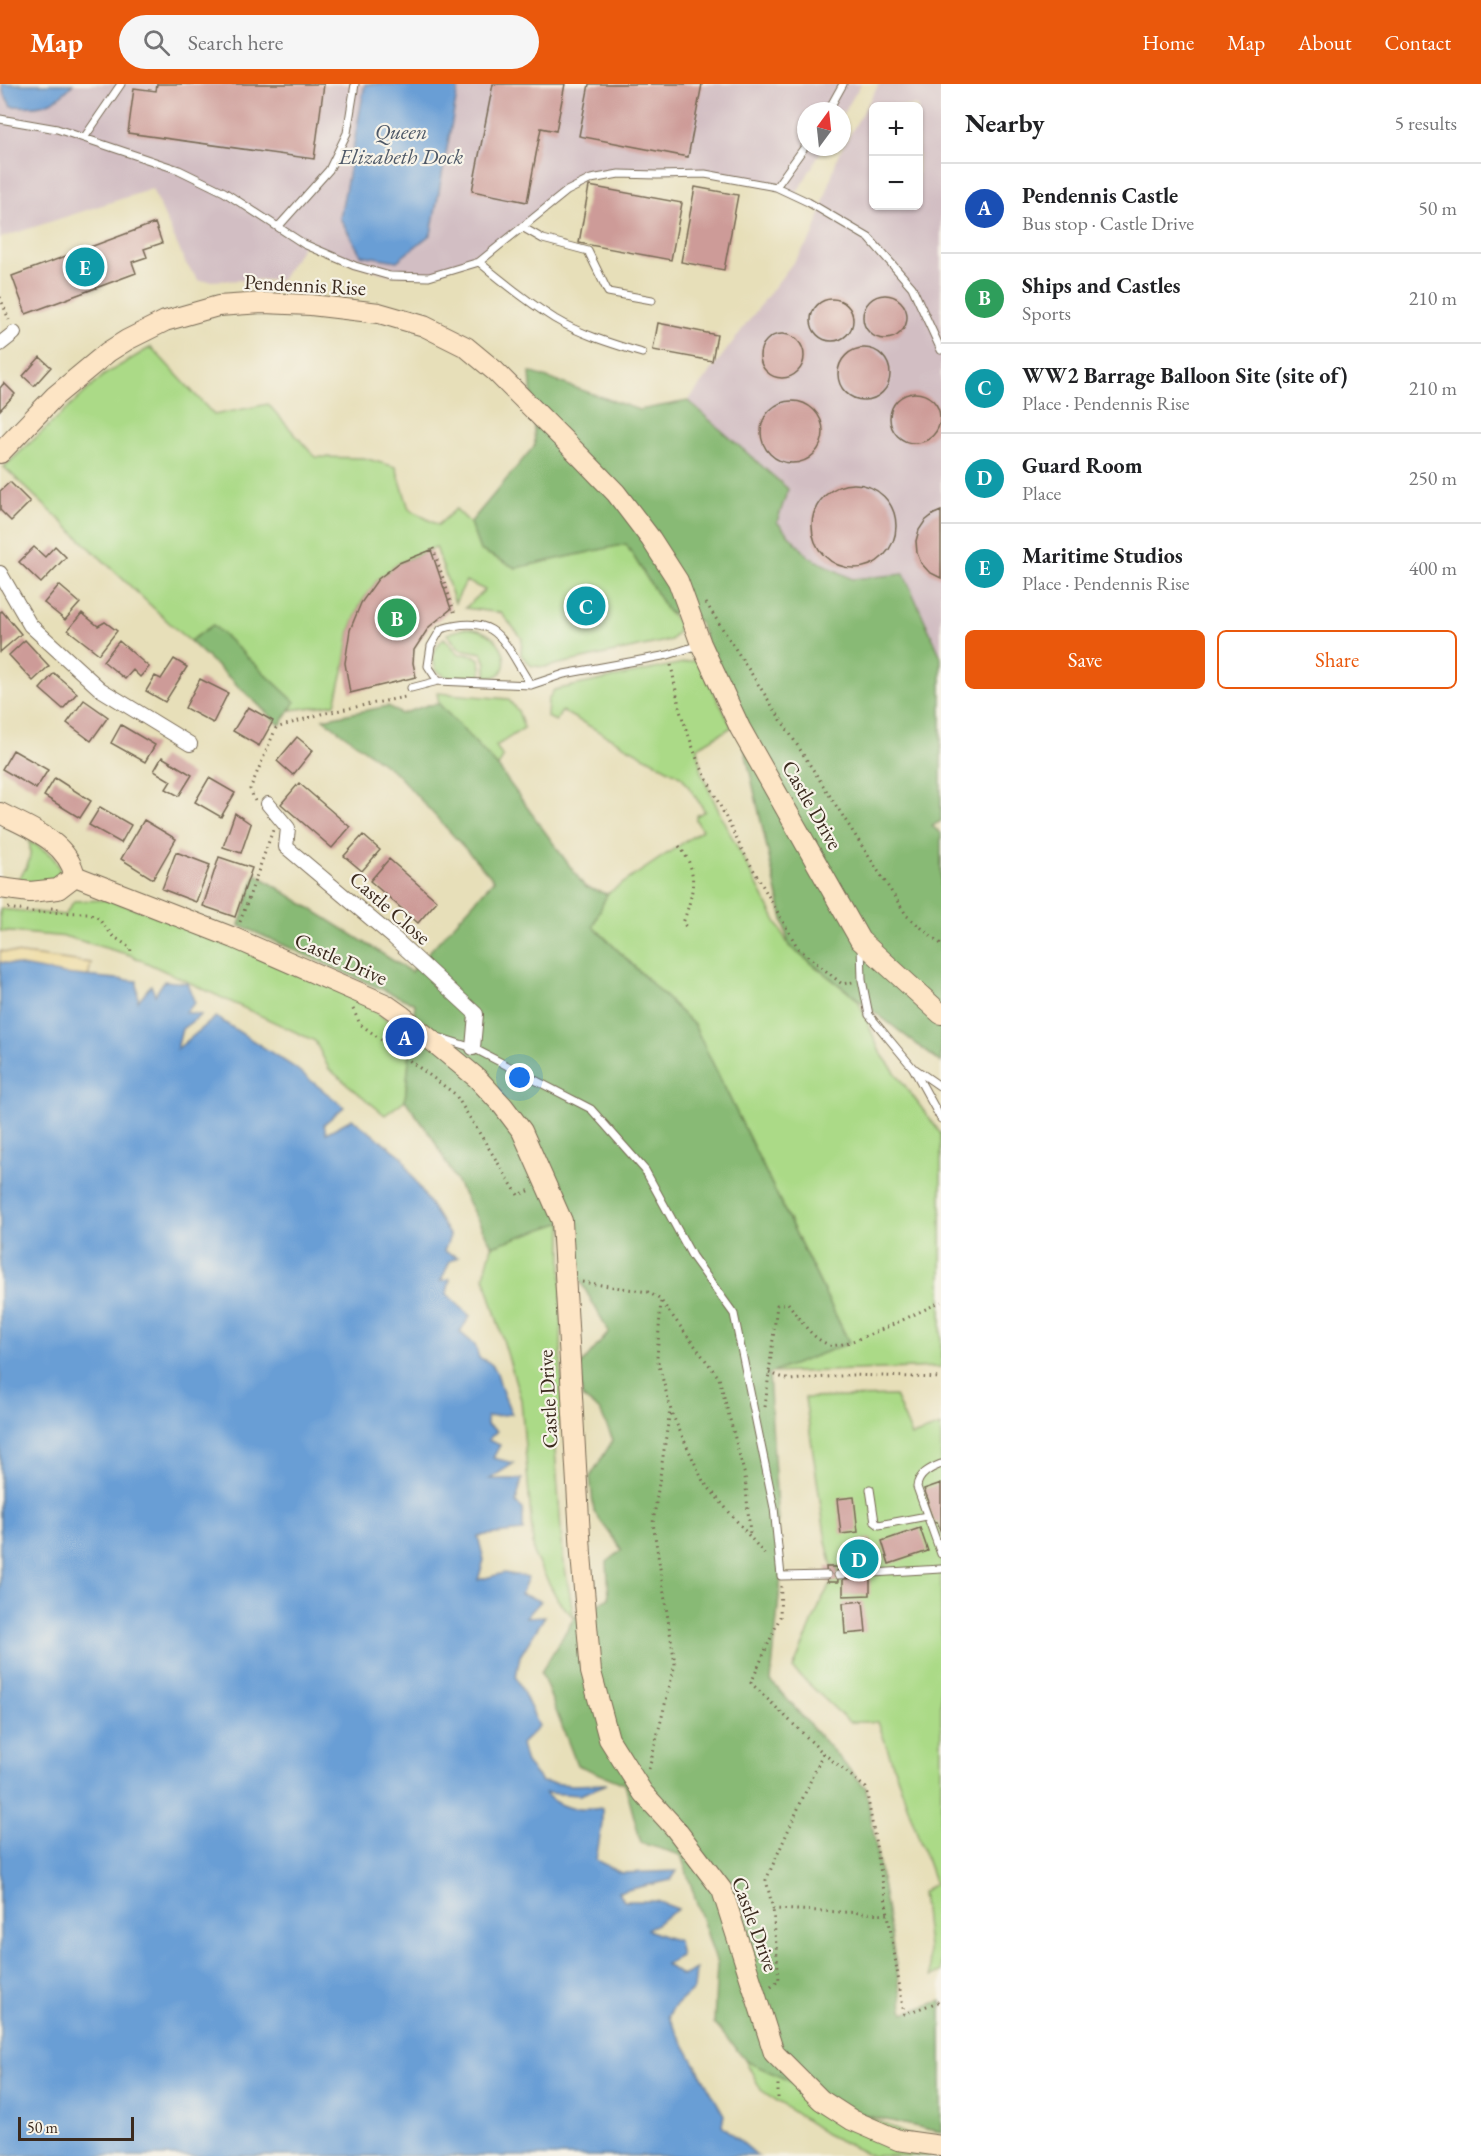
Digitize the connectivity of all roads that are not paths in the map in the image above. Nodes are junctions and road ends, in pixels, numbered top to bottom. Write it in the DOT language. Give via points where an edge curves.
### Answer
graph roads {
  1 [pos="121,84"];
  2 [pos="355,84"];
  3 [pos="843,84"];
  4 [pos="833,102"];
  5 [pos="0,119"];
  6 [pos="84,138"];
  7 [pos="797,156"];
  8 [pos="776,186"];
  9 [pos="278,227"];
  10 [pos="522,227"];
  11 [pos="479,262"];
  12 [pos="652,300"];
  13 [pos="14,333"];
  14 [pos="0,345"];
  15 [pos="941,350"];
  16 [pos="642,353"];
  17 [pos="0,453"];
  18 [pos="0,573"];
  19 [pos="683,591"];
  20 [pos="701,644"];
  21 [pos="438,681"];
  22 [pos="531,685"];
  23 [pos="411,688"];
  24 [pos="190,744"];
  25 [pos="263,805"];
  26 [pos="0,813"];
  27 [pos="75,876"];
  28 [pos="0,888"];
  29 [pos="860,940"];
  30 [pos="941,1014"];
  31 [pos="421,1032"];
  32 [pos="473,1048"];
  33 [pos="913,1068"];
  34 [pos="941,1087"];
  35 [pos="941,1119"];
  36 [pos="941,1464"];
  37 [pos="870,1489"];
  38 [pos="927,1516"];
  39 [pos="941,1554"];
  40 [pos="941,1569"];
  41 [pos="827,1575"];
  42 [pos="838,1575"];
  43 [pos="941,2145"];
  1 -- 6 [label="lane"];
  2 -- 9 [label="lane" via="347,133 329,170"];
  3 -- 4 [label="lane"];
  5 -- 6 [label="lane"];
  6 -- 9 [label="lane" via="178,170 224,192"];
  7 -- 8 [label="lane"];
  8 -- 10 [label="lane" via="705,174 619,174 591,179 567,191"];
  8 -- 15 [label="lane" via="869,238 912,287"];
  9 -- 11 [label="lane" via="355,266 390,276 429,277"];
  10 -- 11 [label="lane"];
  10 -- 12 [label="lane" via="543,239 588,251 608,291"];
  11 -- 16 [label="lane" via="556,319 598,339"];
  13 -- 14 [label="street"];
  17 -- 19 [label="street, Pendennis Rise" via="91,364 126,340 165,321 218,306 263,303 379,313 446,336 495,371 616,493"];
  18 -- 24 [label="street" via="30,625 99,688"];
  19 -- 20 [label="street, Castle Drive"];
  20 -- 22 [label="lane"];
  20 -- 29 [label="street, Castle Drive" via="740,728"];
  21 -- 22 [label="lane"];
  21 -- 22 [label="lane" via="428,666 431,646 441,629 476,623 500,635"];
  21 -- 23 [label="lane"];
  25 -- 32 [label="street, Castle Close" via="288,828 286,847 476,1014"];
  26 -- 27 [label="street" via="59,848 68,857"];
  27 -- 28 [label="street" via="58,889 30,892"];
  27 -- 31 [label="street, Castle Drive" via="339,983 384,1004"];
  29 -- 30 [label="street, Castle Drive"];
  29 -- 33 [label="lane" via="869,1015"];
  31 -- 32 [label="lane"];
  31 -- 43 [label="street, Castle Drive" via="477,1078 522,1131 562,1221 575,1478 591,1672 609,1739 643,1793 722,1890 774,2053 822,2100 852,2120 898,2140"];
  32 -- 41 [label="lane" via="591,1109 645,1170 692,1256 734,1314 774,1508 781,1576"];
  33 -- 34 [label="lane"];
  33 -- 35 [label="lane"];
  36 -- 38 [label="lane" via="929,1468 917,1482"];
  37 -- 38 [label="lane" via="875,1522 879,1525"];
  38 -- 39 [label="lane"];
  40 -- 42 [label="lane"];
}
